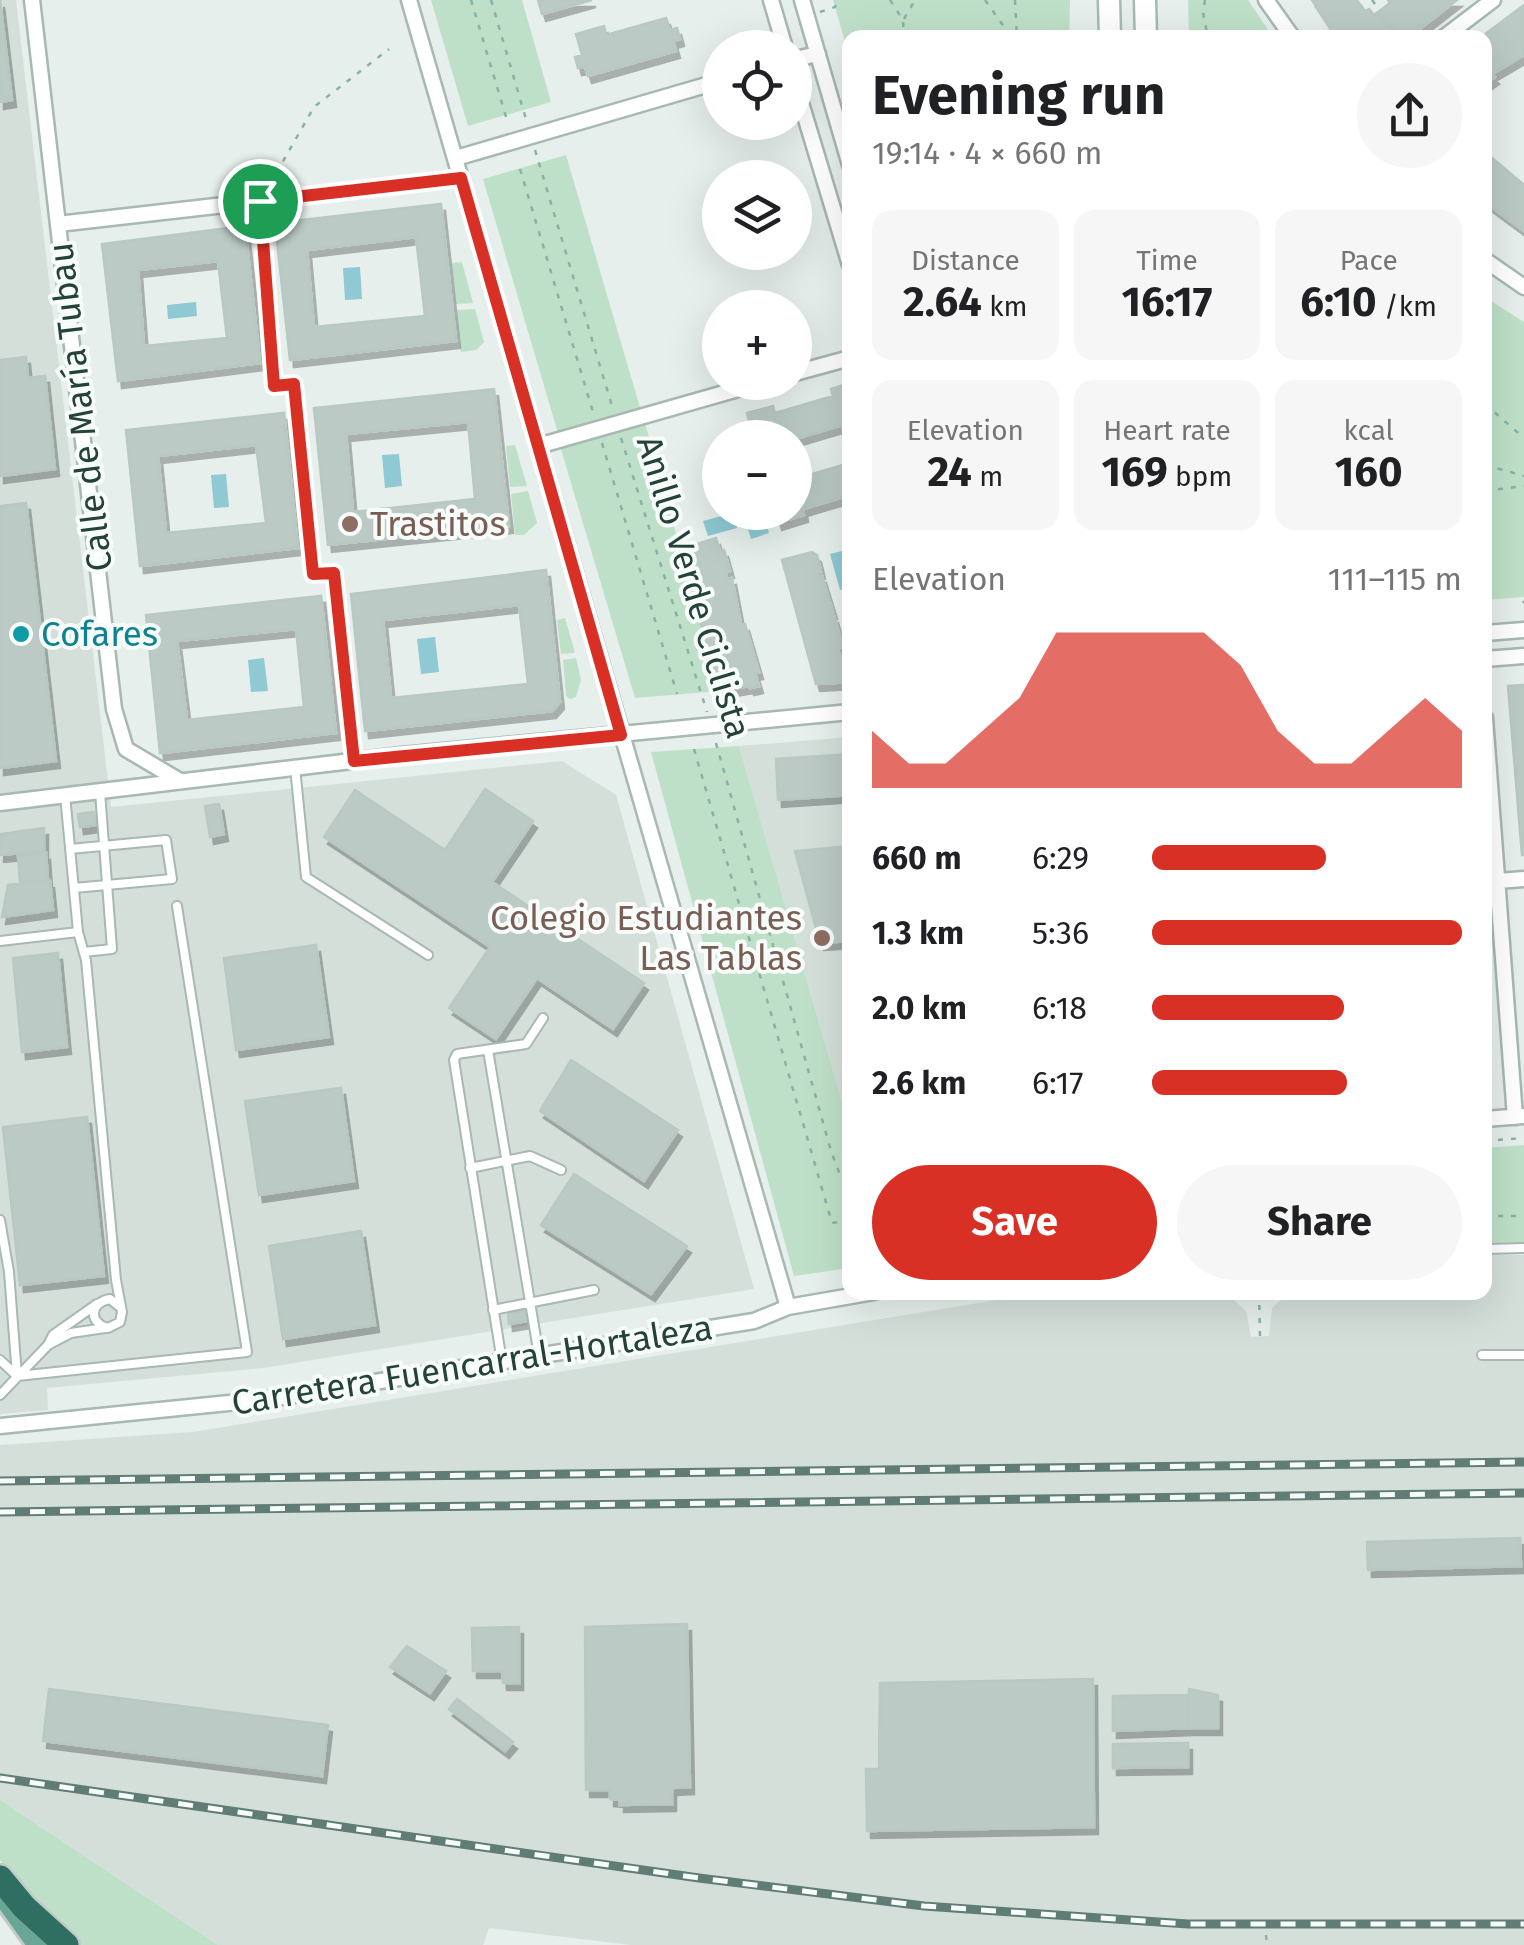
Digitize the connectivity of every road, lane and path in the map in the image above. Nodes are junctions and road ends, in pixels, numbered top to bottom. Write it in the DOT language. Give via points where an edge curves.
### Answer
graph roads {
  1 [pos="32,0"];
  2 [pos="409,0"];
  3 [pos="471,0"];
  4 [pos="491,0"];
  5 [pos="771,0"];
  6 [pos="802,0"];
  7 [pos="838,0"];
  8 [pos="890,0"];
  9 [pos="915,0"];
  10 [pos="985,0"];
  11 [pos="1015,0"];
  12 [pos="1110,0"];
  13 [pos="1146,0"];
  14 [pos="1205,0"];
  15 [pos="1266,0"];
  16 [pos="1372,0"];
  17 [pos="1493,0"];
  18 [pos="835,6"];
  19 [pos="1378,8"];
  20 [pos="903,20"];
  21 [pos="780,30"];
  22 [pos="904,30"];
  23 [pos="1008,30"];
  24 [pos="1014,30"];
  25 [pos="1110,30"];
  26 [pos="1146,30"];
  27 [pos="1206,30"];
  28 [pos="1287,30"];
  29 [pos="1454,30"];
  30 [pos="389,50"];
  31 [pos="818,54"];
  32 [pos="812,55"];
  33 [pos="702,86"];
  34 [pos="507,120"];
  35 [pos="530,136"];
  36 [pos="842,138"];
  37 [pos="812,139"];
  38 [pos="456,158"];
  39 [pos="520,169"];
  40 [pos="461,178"];
  41 [pos="260,201"];
  42 [pos="58,224"];
  43 [pos="842,239"];
  44 [pos="1492,265"];
  45 [pos="1524,286"];
  46 [pos="842,360"];
  47 [pos="812,369"];
  48 [pos="702,400"];
  49 [pos="1492,410"];
  50 [pos="617,424"];
  51 [pos="598,430"];
  52 [pos="1524,438"];
  53 [pos="538,446"];
  54 [pos="1492,467"];
  55 [pos="1524,476"];
  56 [pos="1524,486"];
  57 [pos="1492,490"];
  58 [pos="1524,630"];
  59 [pos="1492,632"];
  60 [pos="1524,656"];
  61 [pos="1492,658"];
  62 [pos="677,694"];
  63 [pos="842,713"];
  64 [pos="711,724"];
  65 [pos="621,735"];
  66 [pos="694,749"];
  67 [pos="354,761"];
  68 [pos="295,767"];
  69 [pos="180,781"];
  70 [pos="100,790"];
  71 [pos="65,795"];
  72 [pos="0,803"];
  73 [pos="1492,806"];
  74 [pos="104,846"];
  75 [pos="70,850"];
  76 [pos="1524,879"];
  77 [pos="1498,881"];
  78 [pos="107,885"];
  79 [pos="74,888"];
  80 [pos="177,906"];
  81 [pos="78,932"];
  82 [pos="0,941"];
  83 [pos="84,952"];
  84 [pos="428,956"];
  85 [pos="543,1018"];
  86 [pos="488,1050"];
  87 [pos="1492,1071"];
  88 [pos="1496,1072"];
  89 [pos="1492,1099"];
  90 [pos="1495,1099"];
  91 [pos="1519,1117"];
  92 [pos="1492,1119"];
  93 [pos="1524,1138"];
  94 [pos="1492,1140"];
  95 [pos="506,1160"];
  96 [pos="470,1168"];
  97 [pos="561,1170"];
  98 [pos="842,1176"];
  99 [pos="1492,1216"];
  100 [pos="1524,1216"];
  101 [pos="0,1220"];
  102 [pos="842,1221"];
  103 [pos="1524,1248"];
  104 [pos="1492,1249"];
  105 [pos="116,1280"];
  106 [pos="594,1290"];
  107 [pos="842,1298"];
  108 [pos="110,1299"];
  109 [pos="1260,1300"];
  110 [pos="530,1303"];
  111 [pos="97,1304"];
  112 [pos="788,1307"];
  113 [pos="121,1308"];
  114 [pos="494,1310"];
  115 [pos="108,1328"];
  116 [pos="1260,1336"];
  117 [pos="48,1345"];
  118 [pos="1482,1355"];
  119 [pos="1524,1355"];
  120 [pos="539,1356"];
  121 [pos="0,1360"];
  122 [pos="502,1362"];
  123 [pos="18,1376"];
  124 [pos="0,1396"];
  125 [pos="0,1426"];
  126 [pos="0,1878"];
  127 [pos="0,1890"];
  128 [pos="0,1914"];
  129 [pos="1266,1935"];
  130 [pos="23,1945"];
  131 [pos="40,1945"];
  132 [pos="66,1945"];
  133 [pos="1268,1945"];
  1 -- 42 [label="street, Calle de María Tubau"];
  2 -- 38 [label="street"];
  3 -- 34 [label="path"];
  4 -- 35 [label="path, Anillo Verde Ciclista"];
  5 -- 21 [label="street"];
  6 -- 31 [label="street"];
  7 -- 18 [label="path"];
  8 -- 20 [label="path"];
  9 -- 20 [label="path"];
  10 -- 23 [label="path"];
  11 -- 24 [label="path"];
  12 -- 25 [label="street"];
  13 -- 26 [label="street"];
  14 -- 27 [label="path"];
  15 -- 28 [label="street"];
  16 -- 19 [label="path"];
  17 -- 29 [label="street"];
  20 -- 22 [label="path"];
  30 -- 41 [label="path" via="314,107"];
  31 -- 32 [label="street"];
  31 -- 36 [label="street"];
  33 -- 35 [label="street"];
  35 -- 38 [label="street"];
  35 -- 50 [label="path, Anillo Verde Ciclista"];
  37 -- 43 [label="street"];
  38 -- 40 [label="street"];
  39 -- 51 [label="path"];
  40 -- 41 [label="street"];
  40 -- 53 [label="street"];
  41 -- 42 [label="street"];
  41 -- 67 [label="street" via="274,386 294,384 313,574 334,573"];
  42 -- 69 [label="street, Calle de María Tubau" via="116,720 126,749"];
  44 -- 45 [label="street"];
  46 -- 47 [label="street"];
  48 -- 50 [label="street"];
  49 -- 52 [label="path"];
  50 -- 51 [label="street"];
  50 -- 64 [label="path, Anillo Verde Ciclista"];
  51 -- 53 [label="street"];
  51 -- 62 [label="path"];
  53 -- 65 [label="street"];
  54 -- 55 [label="path"];
  56 -- 57 [label="path"];
  58 -- 59 [label="street"];
  60 -- 61 [label="street"];
  63 -- 64 [label="street"];
  64 -- 65 [label="street"];
  64 -- 98 [label="path, Anillo Verde Ciclista"];
  65 -- 67 [label="street"];
  65 -- 112 [label="street"];
  66 -- 102 [label="path" via="832,1222"];
  67 -- 68 [label="street"];
  68 -- 69 [label="street"];
  68 -- 84 [label="lane" via="306,877"];
  69 -- 70 [label="street"];
  70 -- 71 [label="street"];
  70 -- 74 [label="lane"];
  71 -- 72 [label="street"];
  71 -- 75 [label="lane"];
  73 -- 77 [label="street"];
  74 -- 75 [label="lane"];
  74 -- 78 [label="lane"];
  74 -- 78 [label="lane" via="166,840 172,880"];
  75 -- 79 [label="lane"];
  76 -- 77 [label="street"];
  77 -- 91 [label="street"];
  78 -- 79 [label="lane"];
  78 -- 83 [label="lane" via="112,949"];
  79 -- 81 [label="lane"];
  80 -- 123 [label="lane" via="247,1352"];
  81 -- 82 [label="lane"];
  81 -- 83 [label="lane"];
  83 -- 105 [label="lane"];
  85 -- 86 [label="lane" via="526,1044"];
  86 -- 95 [label="lane"];
  86 -- 96 [label="lane" via="456,1054 454,1060"];
  87 -- 88 [label="path"];
  89 -- 90 [label="path"];
  91 -- 92 [label="street"];
  93 -- 94 [label="path"];
  95 -- 96 [label="lane"];
  95 -- 97 [label="lane" via="535,1156"];
  95 -- 110 [label="lane"];
  96 -- 114 [label="lane"];
  99 -- 100 [label="path"];
  101 -- 123 [label="lane"];
  103 -- 104 [label="lane"];
  105 -- 108 [label="lane"];
  105 -- 113 [label="lane"];
  106 -- 110 [label="lane"];
  107 -- 112 [label="street, Carretera Fuencarral-Hortaleza"];
  108 -- 111 [label="lane"];
  108 -- 113 [label="lane"];
  109 -- 116 [label="path"];
  110 -- 114 [label="lane"];
  110 -- 120 [label="lane"];
  111 -- 115 [label="lane" via="96,1322"];
  111 -- 117 [label="lane"];
  112 -- 120 [label="street, Carretera Fuencarral-Hortaleza" via="754,1322"];
  113 -- 115 [label="lane" via="120,1322"];
  114 -- 122 [label="lane"];
  115 -- 117 [label="lane" via="72,1333"];
  117 -- 123 [label="lane"];
  118 -- 119 [label="lane"];
  120 -- 122 [label="street, Carretera Fuencarral-Hortaleza"];
  121 -- 123 [label="lane"];
  122 -- 125 [label="street, Carretera Fuencarral-Hortaleza" via="268,1399"];
  123 -- 124 [label="lane"];
  126 -- 132 [label="highway"];
  127 -- 131 [label="main road"];
  128 -- 130 [label="main road"];
  129 -- 133 [label="path"];
}
